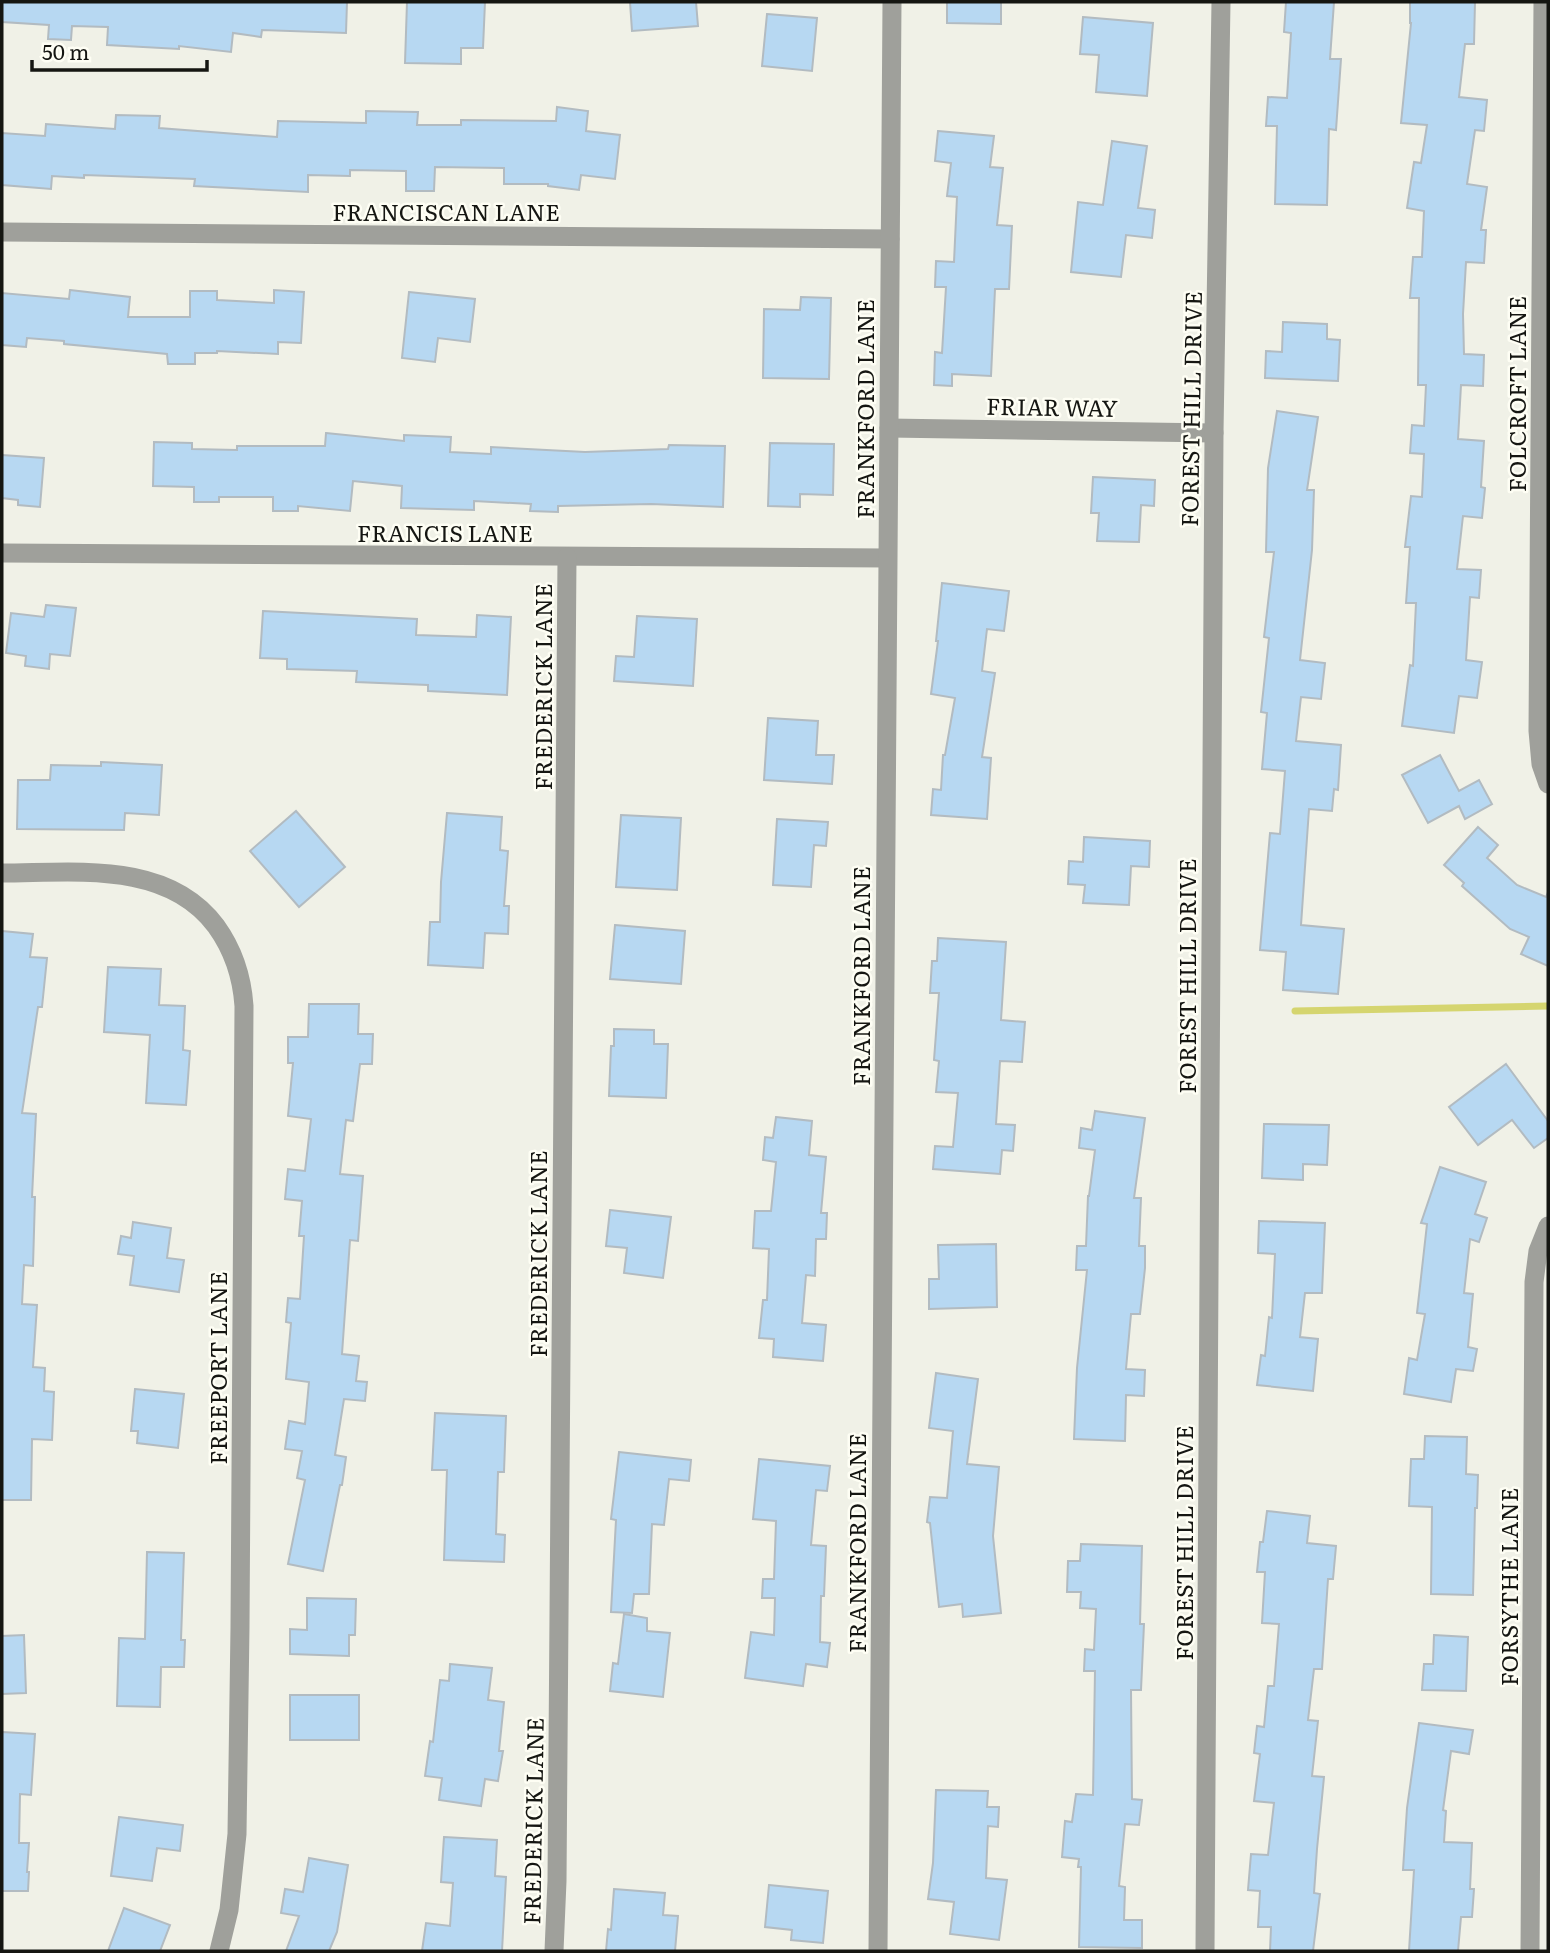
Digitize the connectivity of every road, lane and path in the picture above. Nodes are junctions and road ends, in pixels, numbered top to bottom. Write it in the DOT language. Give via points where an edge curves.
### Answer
graph roads {
  1 [pos="892,2"];
  2 [pos="1221,2"];
  3 [pos="1543,2"];
  4 [pos="2,232"];
  5 [pos="890,239"];
  6 [pos="889,428"];
  7 [pos="1214,433"];
  8 [pos="2,553"];
  9 [pos="567,557"];
  10 [pos="887,558"];
  11 [pos="1548,784"];
  12 [pos="2,873"];
  13 [pos="1548,1226"];
  14 [pos="219,1951"];
  15 [pos="554,1951"];
  16 [pos="878,1951"];
  17 [pos="1205,1951"];
  18 [pos="1530,1951"];
  1 -- 5 [label="street, FRANKFORD LANE"];
  2 -- 7 [label="street, FOREST HILL DRIVE"];
  3 -- 11 [label="street, FOLCROFT LANE" via="1538,710 1539,753"];
  4 -- 5 [label="street, FRANCISCAN LANE"];
  5 -- 6 [label="street, FRANKFORD LANE"];
  6 -- 7 [label="street, FRIAR WAY"];
  6 -- 10 [label="street, FRANKFORD LANE"];
  7 -- 17 [label="street, FOREST HILL DRIVE"];
  8 -- 9 [label="street, FRANCIS LANE"];
  9 -- 10 [label="street, FRANCIS LANE"];
  9 -- 15 [label="street, FREDERICK LANE"];
  10 -- 16 [label="street, FRANKFORD LANE"];
  12 -- 14 [label="street, FREEPORT LANE" via="116,875 150,881 183,896 224,937 243,989 237,1834 229,1910"];
  13 -- 18 [label="street, FORSYTHE LANE" via="1538,1251 1534,1282"];
}
